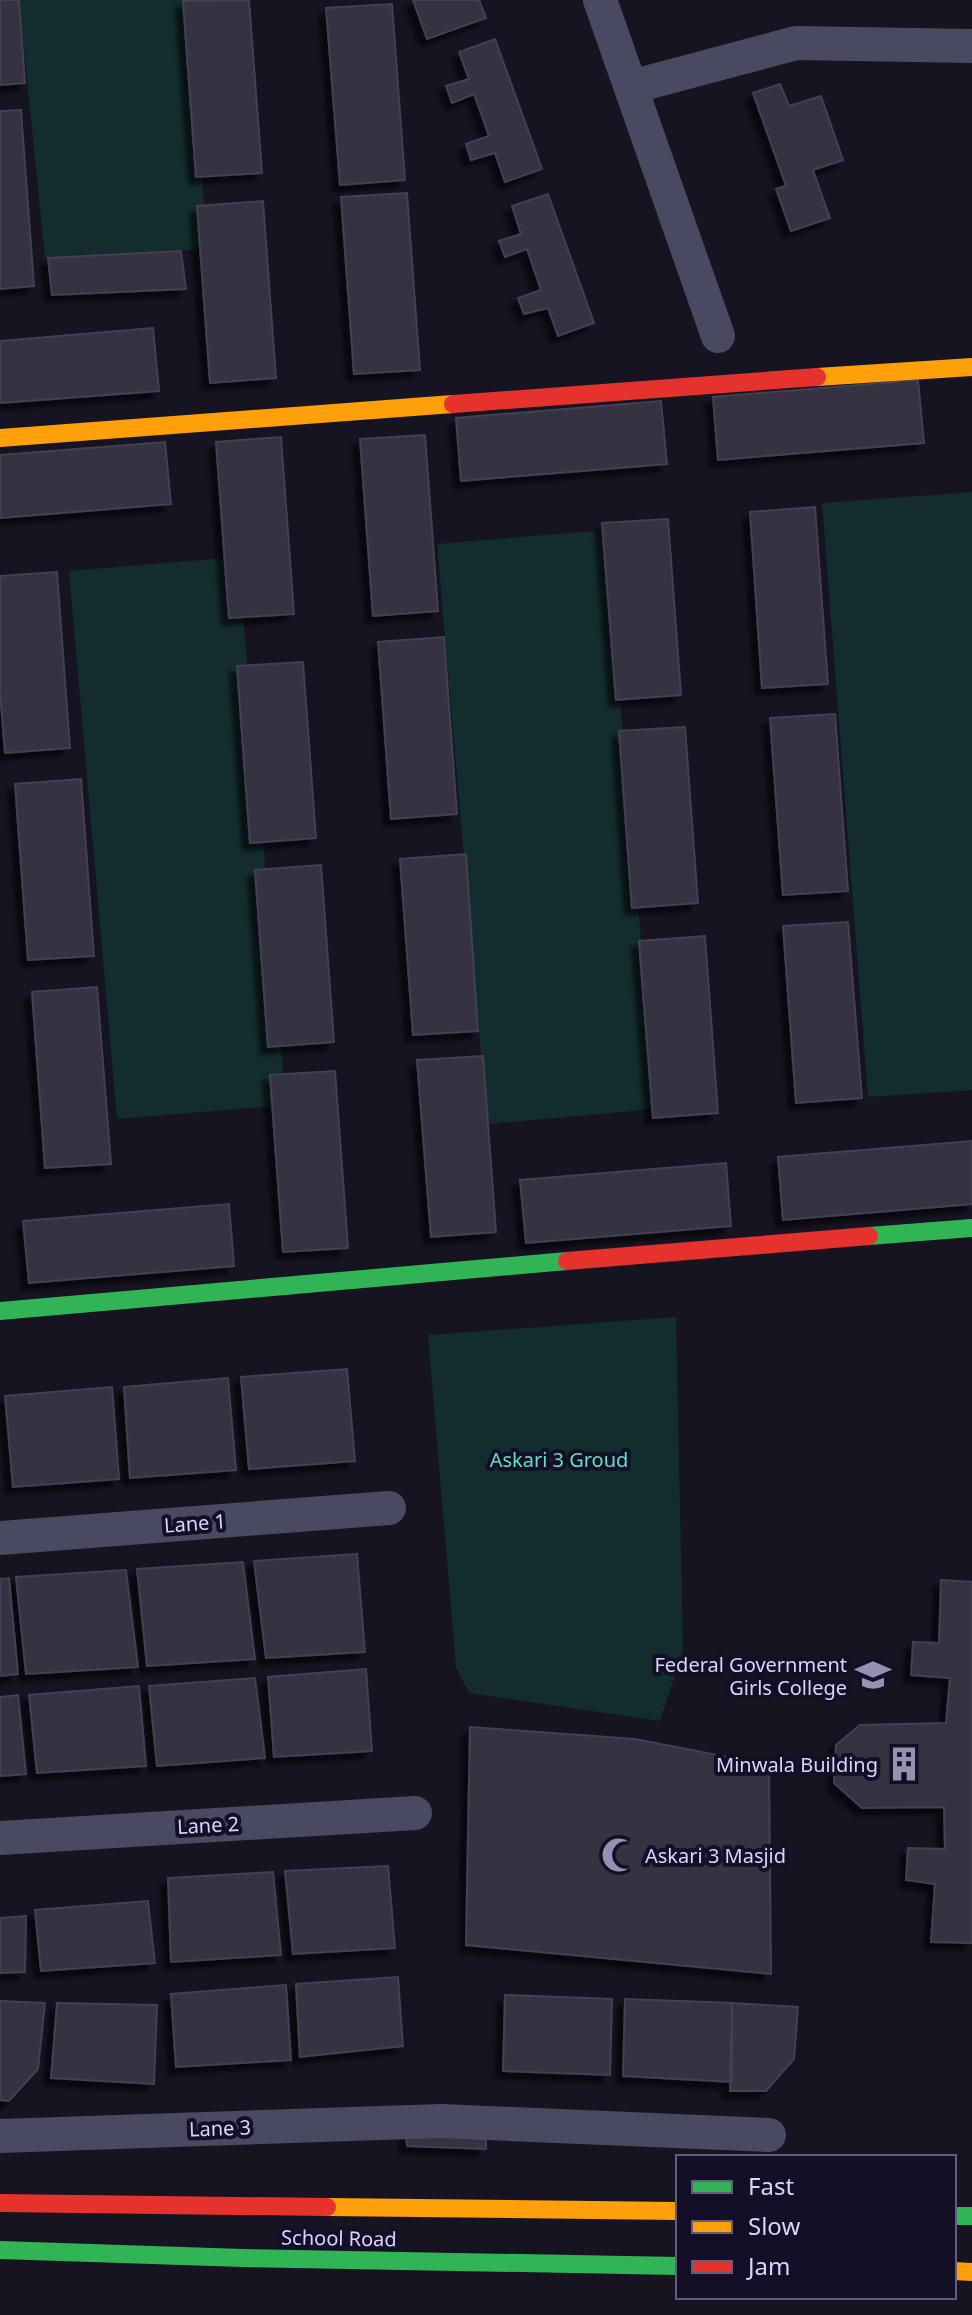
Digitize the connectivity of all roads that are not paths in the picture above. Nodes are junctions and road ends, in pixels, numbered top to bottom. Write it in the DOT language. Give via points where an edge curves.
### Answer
graph roads {
  1 [pos="600,0"];
  2 [pos="972,46"];
  3 [pos="631,87"];
  4 [pos="718,336"];
  5 [pos="972,367"];
  6 [pos="0,438"];
  7 [pos="972,1228"];
  8 [pos="0,1311"];
  9 [pos="389,1508"];
  10 [pos="0,1538"];
  11 [pos="415,1813"];
  12 [pos="0,1838"];
  13 [pos="769,2135"];
  14 [pos="0,2136"];
  15 [pos="0,2203"];
  16 [pos="676,2211"];
  17 [pos="0,2250"];
  18 [pos="676,2266"];
  1 -- 3 [label="street"];
  2 -- 3 [label="street" via="796,43"];
  3 -- 4 [label="street"];
  5 -- 6 [label="street"];
  7 -- 8 [label="street"];
  9 -- 10 [label="street, Lane 1"];
  11 -- 12 [label="street, Lane 2"];
  13 -- 14 [label="street, Lane 3" via="441,2121"];
  15 -- 16 [label="street, School Road" via="247,2212"];
  17 -- 18 [label="street, School Road"];
}
